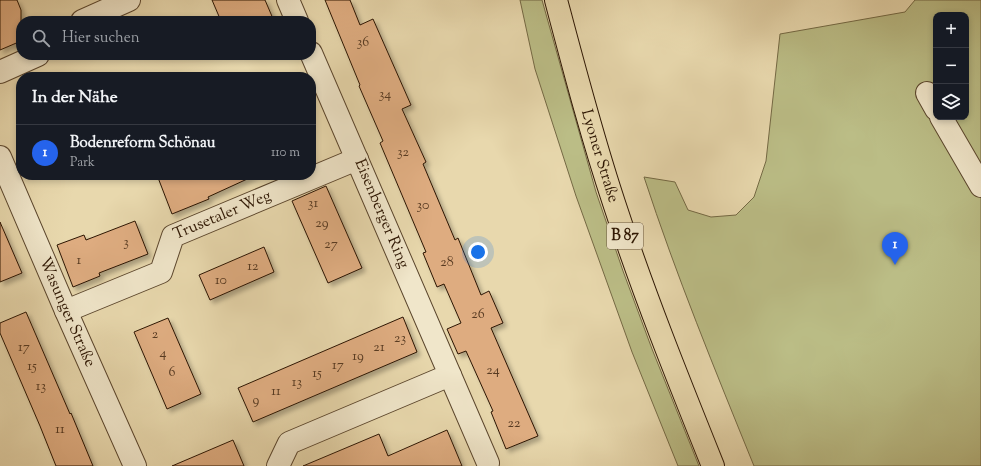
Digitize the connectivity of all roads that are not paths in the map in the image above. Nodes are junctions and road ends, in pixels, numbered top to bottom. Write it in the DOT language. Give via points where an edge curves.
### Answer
graph roads {
  1 [pos="129,0"];
  2 [pos="288,0"];
  3 [pos="556,0"];
  4 [pos="93,16"];
  5 [pos="295,16"];
  6 [pos="27,60"];
  7 [pos="314,60"];
  8 [pos="0,72"];
  9 [pos="943,120"];
  10 [pos="0,157"];
  11 [pos="357,159"];
  12 [pos="316,176"];
  13 [pos="307,180"];
  14 [pos="981,186"];
  15 [pos="66,311"];
  16 [pos="450,375"];
  17 [pos="488,463"];
  18 [pos="135,466"];
  19 [pos="278,466"];
  20 [pos="713,466"];
  1 -- 4 [label="street"];
  2 -- 5 [label="street"];
  3 -- 20 [label="main road, Lyoner Straße / B 87" via="614,203 664,344"];
  6 -- 8 [label="street"];
  7 -- 11 [label="street, Eisenberger Ring"];
  9 -- 14 [label="street"];
  10 -- 15 [label="street, Wasunger Straße"];
  11 -- 12 [label="street, Trusetaler Weg"];
  11 -- 16 [label="street, Eisenberger Ring"];
  13 -- 15 [label="street, Trusetaler Weg" via="173,236 162,272"];
  15 -- 18 [label="street, Wasunger Straße"];
  16 -- 17 [label="street, Eisenberger Ring"];
  16 -- 19 [label="street" via="289,442"];
}
